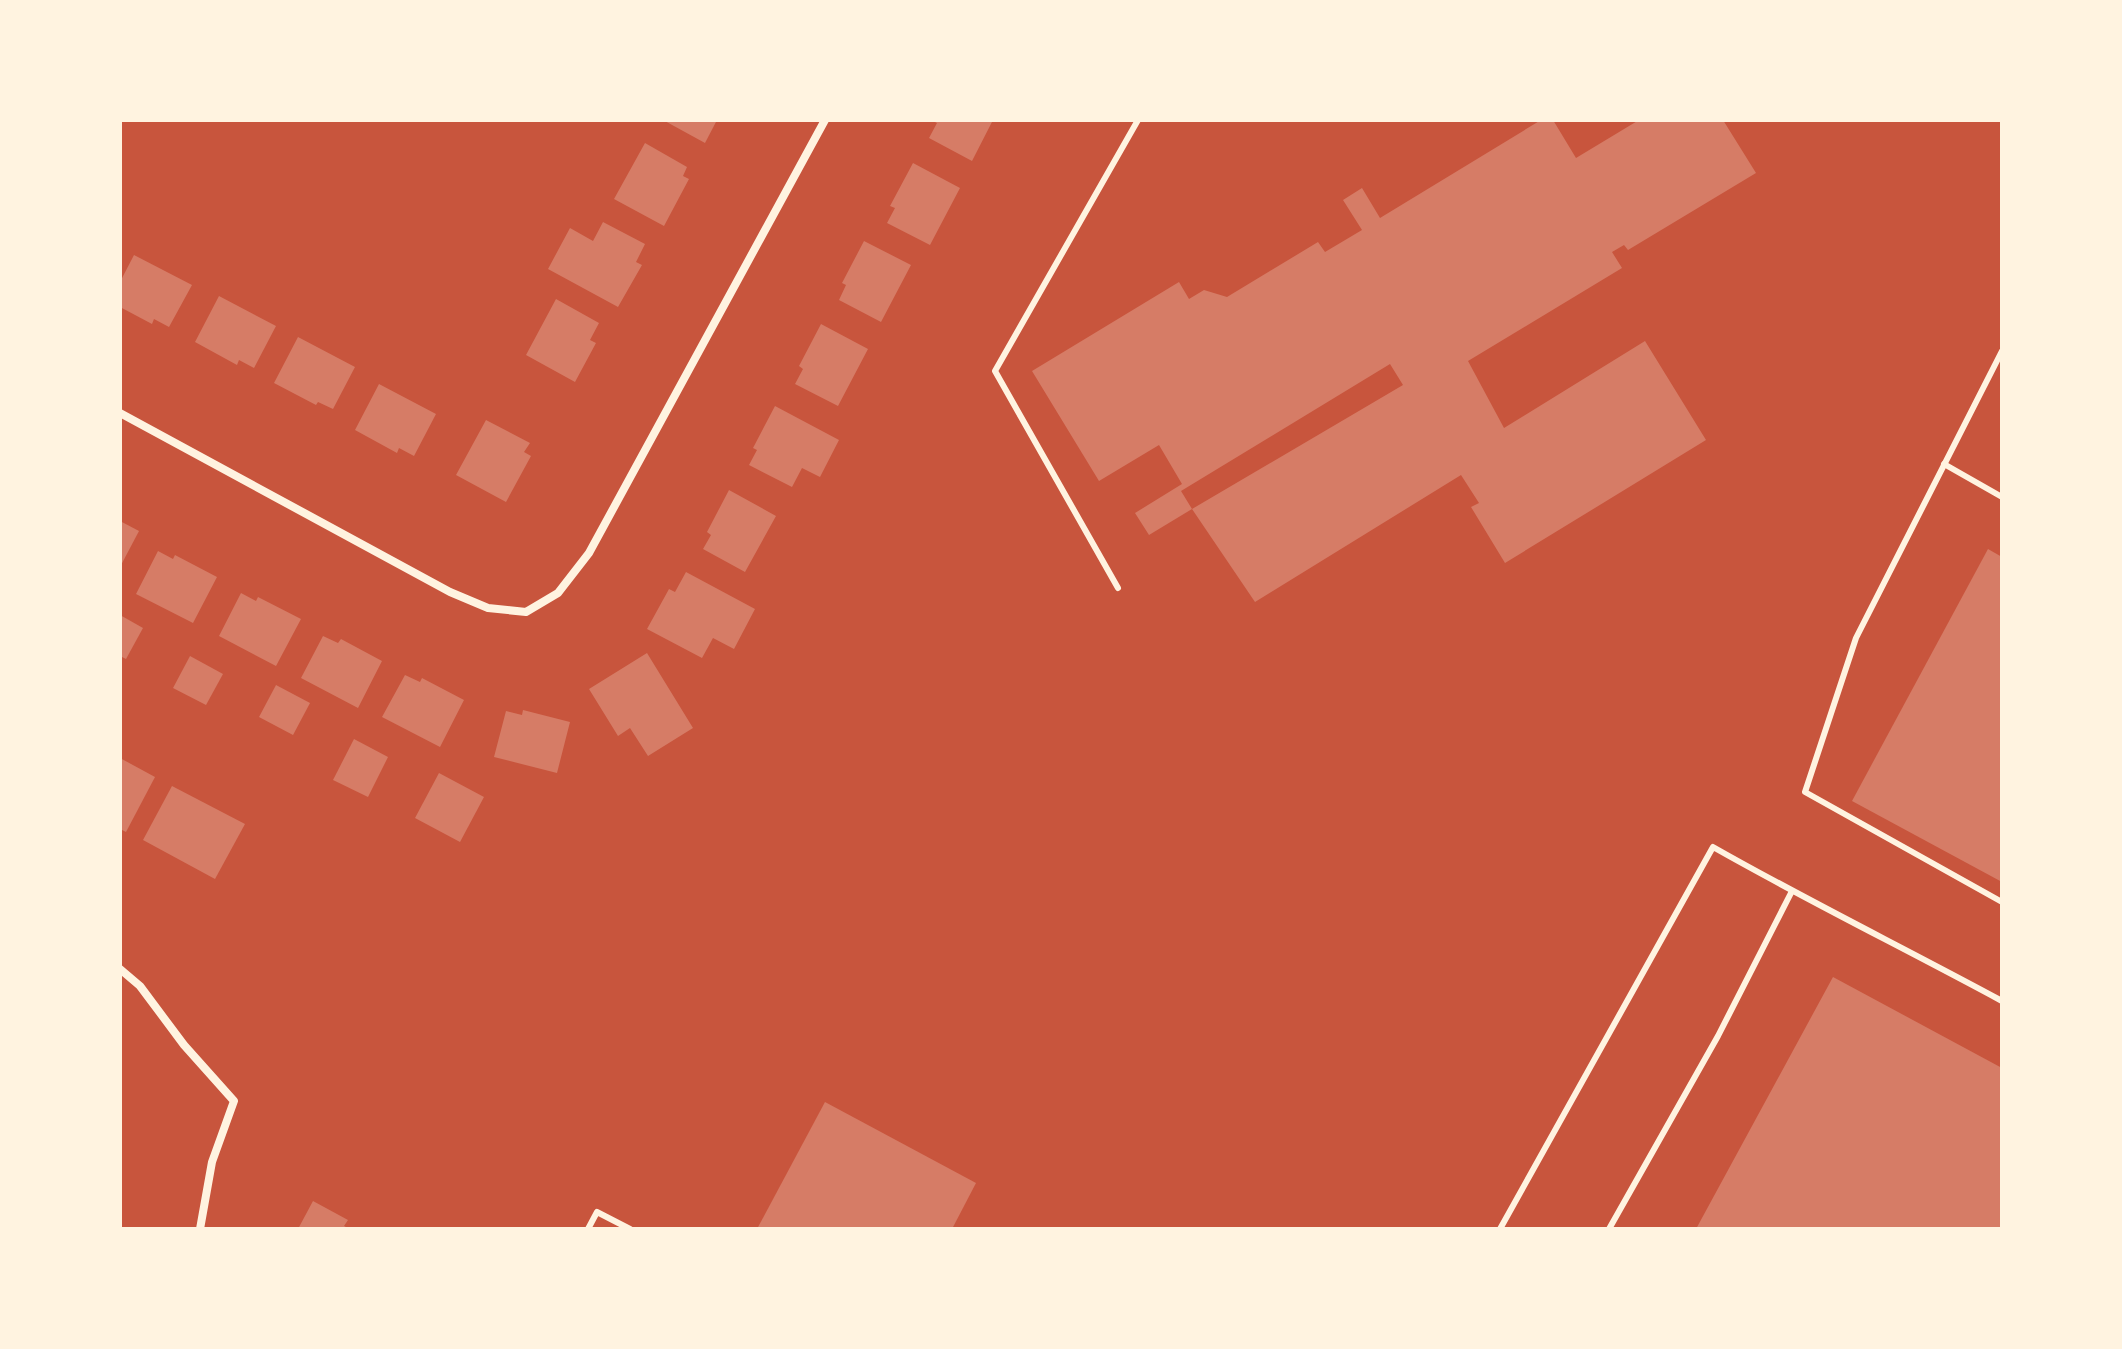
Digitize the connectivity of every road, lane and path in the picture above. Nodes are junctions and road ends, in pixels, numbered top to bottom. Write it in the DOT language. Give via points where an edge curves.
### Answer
graph roads {
  1 [pos="825,120"];
  2 [pos="1138,120"];
  3 [pos="2002,351"];
  4 [pos="120,413"];
  5 [pos="1944,464"];
  6 [pos="2002,497"];
  7 [pos="1118,588"];
  8 [pos="1792,891"];
  9 [pos="2002,902"];
  10 [pos="120,969"];
  11 [pos="2002,1001"];
  12 [pos="200,1229"];
  13 [pos="588,1229"];
  14 [pos="630,1229"];
  15 [pos="1500,1229"];
  16 [pos="1609,1229"];
  1 -- 4 [label="street" via="589,553 558,593 526,612 488,608 450,592"];
  2 -- 7 [label="lane" via="995,371"];
  3 -- 5 [label="lane"];
  5 -- 6 [label="lane"];
  5 -- 9 [label="lane" via="1856,638 1805,792"];
  8 -- 11 [label="lane"];
  8 -- 15 [label="lane" via="1713,847"];
  8 -- 16 [label="lane"];
  10 -- 12 [label="street" via="140,986 234,1101 212,1162"];
  13 -- 14 [label="lane" via="597,1212"];
}
